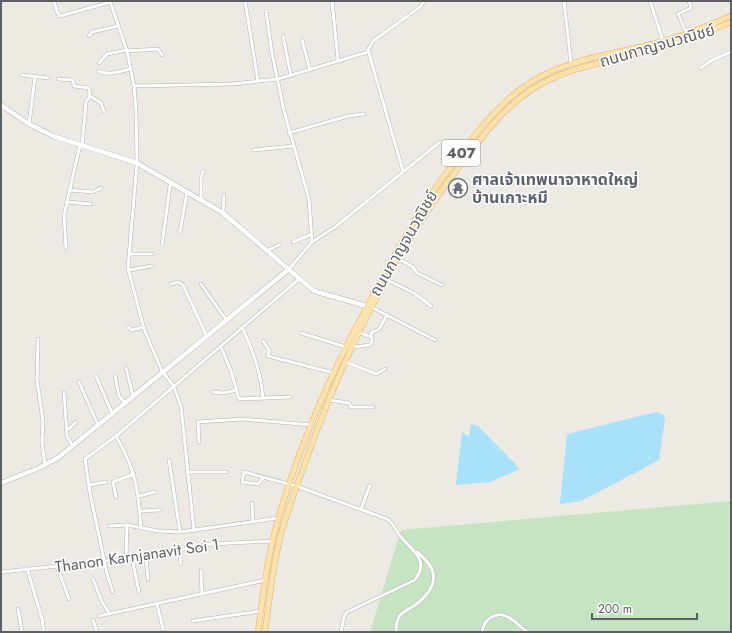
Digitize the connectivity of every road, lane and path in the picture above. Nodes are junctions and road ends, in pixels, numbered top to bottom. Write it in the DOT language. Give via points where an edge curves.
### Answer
graph roads {
  1 [pos="54,1"];
  2 [pos="245,1"];
  3 [pos="332,1"];
  4 [pos="424,1"];
  5 [pos="564,1"];
  6 [pos="650,1"];
  7 [pos="689,1"];
  8 [pos="110,2"];
  9 [pos="266,11"];
  10 [pos="731,16"];
  11 [pos="731,22"];
  12 [pos="688,24"];
  13 [pos="683,25"];
  14 [pos="118,26"];
  15 [pos="688,34"];
  16 [pos="89,36"];
  17 [pos="283,36"];
  18 [pos="302,40"];
  19 [pos="663,42"];
  20 [pos="127,50"];
  21 [pos="368,52"];
  22 [pos="731,52"];
  23 [pos="162,54"];
  24 [pos="338,60"];
  25 [pos="99,63"];
  26 [pos="571,63"];
  27 [pos="701,68"];
  28 [pos="131,69"];
  29 [pos="310,70"];
  30 [pos="98,71"];
  31 [pos="22,75"];
  32 [pos="35,76"];
  33 [pos="290,76"];
  34 [pos="48,78"];
  35 [pos="58,79"];
  36 [pos="278,79"];
  37 [pos="258,82"];
  38 [pos="134,86"];
  39 [pos="90,96"];
  40 [pos="1,105"];
  41 [pos="104,111"];
  42 [pos="364,114"];
  43 [pos="29,124"];
  44 [pos="289,133"];
  45 [pos="440,142"];
  46 [pos="81,145"];
  47 [pos="293,146"];
  48 [pos="254,150"];
  49 [pos="137,163"];
  50 [pos="203,171"];
  51 [pos="403,171"];
  52 [pos="172,183"];
  53 [pos="101,188"];
  54 [pos="69,190"];
  55 [pos="187,192"];
  56 [pos="224,196"];
  57 [pos="201,199"];
  58 [pos="66,202"];
  59 [pos="91,204"];
  60 [pos="223,214"];
  61 [pos="180,232"];
  62 [pos="312,234"];
  63 [pos="293,242"];
  64 [pos="312,242"];
  65 [pos="162,245"];
  66 [pos="279,245"];
  67 [pos="66,248"];
  68 [pos="267,251"];
  69 [pos="130,254"];
  70 [pos="152,254"];
  71 [pos="399,259"];
  72 [pos="152,266"];
  73 [pos="288,269"];
  74 [pos="129,270"];
  75 [pos="299,280"];
  76 [pos="387,280"];
  77 [pos="171,284"];
  78 [pos="201,284"];
  79 [pos="442,285"];
  80 [pos="367,306"];
  81 [pos="432,306"];
  82 [pos="373,308"];
  83 [pos="387,315"];
  84 [pos="227,320"];
  85 [pos="128,327"];
  86 [pos="144,327"];
  87 [pos="242,327"];
  88 [pos="301,333"];
  89 [pos="360,333"];
  90 [pos="207,337"];
  91 [pos="372,337"];
  92 [pos="38,339"];
  93 [pos="435,340"];
  94 [pos="263,341"];
  95 [pos="221,347"];
  96 [pos="346,347"];
  97 [pos="353,347"];
  98 [pos="346,362"];
  99 [pos="126,368"];
  100 [pos="385,369"];
  101 [pos="162,371"];
  102 [pos="334,372"];
  103 [pos="96,376"];
  104 [pos="114,376"];
  105 [pos="79,382"];
  106 [pos="173,385"];
  107 [pos="236,390"];
  108 [pos="213,392"];
  109 [pos="64,393"];
  110 [pos="133,396"];
  111 [pos="290,397"];
  112 [pos="263,398"];
  113 [pos="329,400"];
  114 [pos="125,403"];
  115 [pos="373,407"];
  116 [pos="112,413"];
  117 [pos="76,422"];
  118 [pos="98,425"];
  119 [pos="315,426"];
  120 [pos="66,428"];
  121 [pos="116,436"];
  122 [pos="199,442"];
  123 [pos="72,446"];
  124 [pos="169,460"];
  125 [pos="45,465"];
  126 [pos="187,472"];
  127 [pos="226,472"];
  128 [pos="134,474"];
  129 [pos="263,478"];
  130 [pos="106,482"];
  131 [pos="1,483"];
  132 [pos="89,485"];
  133 [pos="370,485"];
  134 [pos="289,486"];
  135 [pos="296,486"];
  136 [pos="155,492"];
  137 [pos="139,496"];
  138 [pos="116,497"];
  139 [pos="252,503"];
  140 [pos="361,509"];
  141 [pos="160,510"];
  142 [pos="140,512"];
  143 [pos="279,518"];
  144 [pos="253,521"];
  145 [pos="127,525"];
  146 [pos="109,526"];
  147 [pos="141,528"];
  148 [pos="194,531"];
  149 [pos="180,532"];
  150 [pos="273,541"];
  151 [pos="179,550"];
  152 [pos="415,551"];
  153 [pos="146,556"];
  154 [pos="132,558"];
  155 [pos="126,559"];
  156 [pos="105,561"];
  157 [pos="181,564"];
  158 [pos="57,566"];
  159 [pos="27,568"];
  160 [pos="201,571"];
  161 [pos="1,572"];
  162 [pos="93,579"];
  163 [pos="148,580"];
  164 [pos="266,580"];
  165 [pos="113,592"];
  166 [pos="139,592"];
  167 [pos="202,594"];
  168 [pos="69,599"];
  169 [pos="157,604"];
  170 [pos="18,609"];
  171 [pos="260,611"];
  172 [pos="110,614"];
  173 [pos="99,616"];
  174 [pos="93,620"];
  175 [pos="193,621"];
  176 [pos="163,629"];
  177 [pos="22,632"];
  178 [pos="44,632"];
  179 [pos="97,632"];
  180 [pos="258,632"];
  181 [pos="265,632"];
  182 [pos="342,632"];
  183 [pos="396,632"];
  184 [pos="482,632"];
  185 [pos="527,632"];
  1 -- 8 [label="street" via="56,12 60,16"];
  2 -- 37 [label="street"];
  3 -- 24 [label="street"];
  4 -- 21 [label="street" via="420,7 374,41"];
  5 -- 26 [label="street"];
  6 -- 19 [label="street"];
  7 -- 13 [label="street" via="691,8 678,14"];
  8 -- 14 [label="street"];
  9 -- 36 [label="street"];
  10 -- 15 [label="main road, ถนนกาญจนวณิชย์ / 407"];
  11 -- 71 [label="main road, ถนนกาญจนวณิชย์ / 407" via="688,40 560,74 531,90 506,110 480,139 435,200"];
  12 -- 13 [label="street"];
  13 -- 15 [label="street"];
  14 -- 16 [label="street" via="92,32"];
  14 -- 20 [label="street"];
  15 -- 19 [label="main road, ถนนกาญจนวณิชย์ / 407"];
  17 -- 33 [label="street"];
  18 -- 29 [label="street"];
  19 -- 26 [label="main road, ถนนกาญจนวณิชย์ / 407"];
  20 -- 23 [label="street" via="158,49"];
  20 -- 25 [label="street" via="107,54"];
  20 -- 28 [label="street"];
  21 -- 24 [label="street"];
  21 -- 51 [label="street"];
  22 -- 27 [label="street"];
  24 -- 29 [label="street"];
  26 -- 80 [label="main road, ถนนกาญจนวณิชย์ / 407" via="526,86 497,109 447,171 406,233"];
  28 -- 30 [label="street" via="108,73"];
  28 -- 38 [label="street"];
  29 -- 33 [label="street"];
  31 -- 32 [label="street"];
  32 -- 34 [label="street"];
  32 -- 43 [label="street"];
  33 -- 36 [label="street"];
  35 -- 39 [label="street" via="73,80 76,87 88,87"];
  36 -- 37 [label="street"];
  36 -- 44 [label="street"];
  37 -- 38 [label="street"];
  38 -- 49 [label="street"];
  39 -- 41 [label="street" via="101,103"];
  39 -- 46 [label="street" via="86,102"];
  40 -- 43 [label="street"];
  42 -- 44 [label="street"];
  43 -- 46 [label="street" via="53,136"];
  44 -- 47 [label="street"];
  45 -- 51 [label="street"];
  46 -- 49 [label="street"];
  46 -- 54 [label="street"];
  47 -- 48 [label="street"];
  47 -- 62 [label="street" via="309,199"];
  49 -- 52 [label="street"];
  49 -- 69 [label="street"];
  50 -- 57 [label="street"];
  51 -- 64 [label="street" via="335,227"];
  52 -- 55 [label="street"];
  52 -- 65 [label="street"];
  53 -- 54 [label="street" via="93,192"];
  54 -- 58 [label="street"];
  55 -- 57 [label="street"];
  55 -- 61 [label="street"];
  56 -- 60 [label="street"];
  57 -- 60 [label="street"];
  58 -- 59 [label="street"];
  58 -- 67 [label="street"];
  60 -- 68 [label="street"];
  62 -- 63 [label="street"];
  62 -- 64 [label="street"];
  64 -- 73 [label="street"];
  66 -- 68 [label="street"];
  68 -- 73 [label="street"];
  69 -- 70 [label="street"];
  69 -- 74 [label="street"];
  71 -- 76 [label="main road, ถนนกาญจนวณิชย์ / 407"];
  71 -- 79 [label="street" via="413,267 417,273"];
  72 -- 74 [label="street"];
  73 -- 75 [label="street"];
  73 -- 84 [label="street"];
  74 -- 86 [label="street"];
  75 -- 80 [label="street" via="318,293"];
  75 -- 87 [label="street"];
  76 -- 81 [label="street" via="414,293"];
  76 -- 82 [label="main road, ถนนกาญจนวณิชย์ / 407"];
  77 -- 90 [label="street" via="178,282 183,285"];
  78 -- 84 [label="street"];
  80 -- 82 [label="street"];
  80 -- 96 [label="main road, ถนนกาญจนวณิชย์ / 407"];
  82 -- 83 [label="street"];
  82 -- 89 [label="main road, ถนนกาญจนวณิชย์ / 407"];
  83 -- 91 [label="street" via="379,330 372,333"];
  83 -- 93 [label="street"];
  84 -- 90 [label="street"];
  85 -- 86 [label="street" via="132,330"];
  86 -- 101 [label="street"];
  87 -- 95 [label="street"];
  87 -- 112 [label="street" via="252,348"];
  88 -- 96 [label="street"];
  89 -- 91 [label="street"];
  89 -- 97 [label="main road, ถนนกาญจนวณิชย์ / 407"];
  90 -- 101 [label="street"];
  91 -- 97 [label="street" via="369,346"];
  92 -- 125 [label="street" via="37,380 43,421"];
  94 -- 102 [label="street" via="269,350 268,356"];
  95 -- 106 [label="street"];
  95 -- 107 [label="street" via="232,371"];
  96 -- 102 [label="main road, ถนนกาญจนวณิชย์ / 407"];
  97 -- 98 [label="main road, ถนนกาญจนวณิชย์ / 407"];
  98 -- 100 [label="street" via="376,374"];
  98 -- 113 [label="main road, ถนนกาญจนวณิชย์ / 407"];
  99 -- 110 [label="street"];
  101 -- 106 [label="street"];
  101 -- 110 [label="street"];
  102 -- 119 [label="main road, ถนนกาญจนวณิชย์ / 407"];
  103 -- 116 [label="street"];
  104 -- 114 [label="street" via="119,396"];
  105 -- 118 [label="street"];
  106 -- 121 [label="street"];
  106 -- 126 [label="street" via="182,411"];
  107 -- 108 [label="street"];
  107 -- 112 [label="street" via="239,399"];
  109 -- 120 [label="street"];
  110 -- 114 [label="street"];
  111 -- 112 [label="street"];
  113 -- 115 [label="street" via="349,403 351,407"];
  113 -- 119 [label="main road, ถนนกาญจนวณิชย์ / 407"];
  114 -- 116 [label="street"];
  116 -- 118 [label="street"];
  117 -- 120 [label="street" via="70,428"];
  118 -- 123 [label="street"];
  119 -- 122 [label="street" via="242,420 198,422"];
  119 -- 134 [label="main road, ถนนกาญจนวณิชย์"];
  119 -- 135 [label="main road, ถนนกาญจนวณิชย์"];
  120 -- 123 [label="street"];
  121 -- 128 [label="street"];
  121 -- 132 [label="street" via="85,459"];
  123 -- 125 [label="street"];
  124 -- 149 [label="street"];
  125 -- 131 [label="street"];
  126 -- 127 [label="street"];
  126 -- 148 [label="street"];
  128 -- 137 [label="street"];
  128 -- 138 [label="street" via="113,482"];
  129 -- 129 [label="street" via="244,472 242,482 258,484"];
  129 -- 134 [label="street"];
  130 -- 132 [label="street"];
  132 -- 156 [label="street"];
  133 -- 140 [label="street"];
  134 -- 135 [label="street"];
  134 -- 143 [label="main road, ถนนกาญจนวณิชย์"];
  135 -- 140 [label="street"];
  135 -- 181 [label="main road, ถนนกาญจนวณิชย์" via="279,541"];
  136 -- 137 [label="street"];
  137 -- 142 [label="street"];
  139 -- 144 [label="street"];
  140 -- 152 [label="street" via="391,521 399,536"];
  141 -- 142 [label="street"];
  142 -- 147 [label="street"];
  143 -- 144 [label="street"];
  143 -- 150 [label="main road, ถนนกาญจนวณิชย์"];
  144 -- 148 [label="street"];
  145 -- 146 [label="street"];
  145 -- 147 [label="street"];
  145 -- 155 [label="street"];
  147 -- 149 [label="street"];
  148 -- 149 [label="street"];
  150 -- 151 [label="street, Thanon Karnjanavit Soi 1" via="212,544"];
  150 -- 164 [label="main road, ถนนกาญจนวณิชย์"];
  151 -- 153 [label="street, Thanon Karnjanavit Soi 1"];
  151 -- 157 [label="street"];
  152 -- 182 [label="street" via="420,567 415,580 347,612"];
  152 -- 183 [label="street" via="431,565 434,570 434,581 427,594 398,618"];
  153 -- 154 [label="street, Thanon Karnjanavit Soi 1"];
  153 -- 163 [label="street"];
  154 -- 155 [label="street, Thanon Karnjanavit Soi 1"];
  154 -- 166 [label="street"];
  155 -- 156 [label="street, Thanon Karnjanavit Soi 1"];
  156 -- 158 [label="street, Thanon Karnjanavit Soi 1"];
  156 -- 165 [label="street"];
  158 -- 159 [label="street, Thanon Karnjanavit Soi 1"];
  158 -- 168 [label="street"];
  159 -- 161 [label="street, Thanon Karnjanavit Soi 1"];
  159 -- 178 [label="street"];
  160 -- 167 [label="street"];
  162 -- 172 [label="street"];
  164 -- 167 [label="street"];
  164 -- 171 [label="main road, ถนนกาญจนวณิชย์"];
  167 -- 169 [label="street"];
  169 -- 172 [label="street"];
  169 -- 176 [label="street"];
  170 -- 177 [label="street"];
  171 -- 175 [label="street"];
  171 -- 180 [label="main road, ถนนกาญจนวณิชย์"];
  172 -- 173 [label="street"];
  174 -- 179 [label="street"];
  184 -- 185 [label="street" via="487,620 501,614 510,617"];
}
